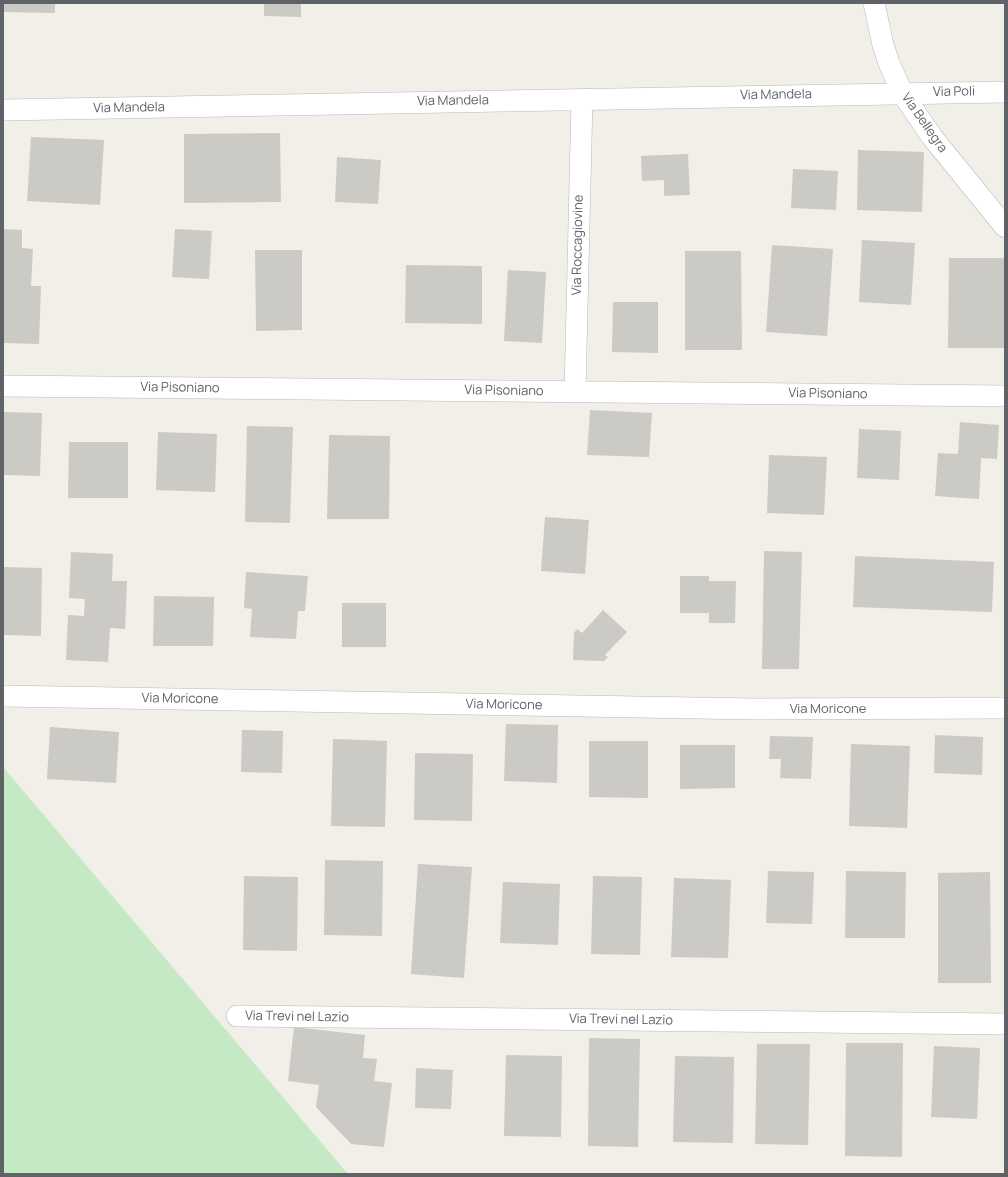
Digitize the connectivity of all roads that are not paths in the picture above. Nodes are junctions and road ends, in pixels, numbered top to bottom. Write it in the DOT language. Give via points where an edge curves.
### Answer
graph roads {
  1 [pos="874,3"];
  2 [pos="1005,92"];
  3 [pos="902,93"];
  4 [pos="582,99"];
  5 [pos="3,110"];
  6 [pos="1005,227"];
  7 [pos="3,386"];
  8 [pos="575,392"];
  9 [pos="1005,396"];
  10 [pos="3,696"];
  11 [pos="1005,708"];
  12 [pos="237,1016"];
  13 [pos="1005,1024"];
  1 -- 3 [label="street, Via Bellegra" via="883,45"];
  2 -- 3 [label="street, Via Poli"];
  3 -- 4 [label="street, Via Mandela"];
  3 -- 6 [label="street, Via Bellegra" via="932,137"];
  4 -- 5 [label="street, Via Mandela"];
  4 -- 8 [label="street, Via Roccagiovine"];
  7 -- 8 [label="street, Via Pisoniano"];
  8 -- 9 [label="street, Via Pisoniano"];
  10 -- 11 [label="street, Via Moricone" via="754,709"];
  12 -- 13 [label="street, Via Trevi nel Lazio"];
}
